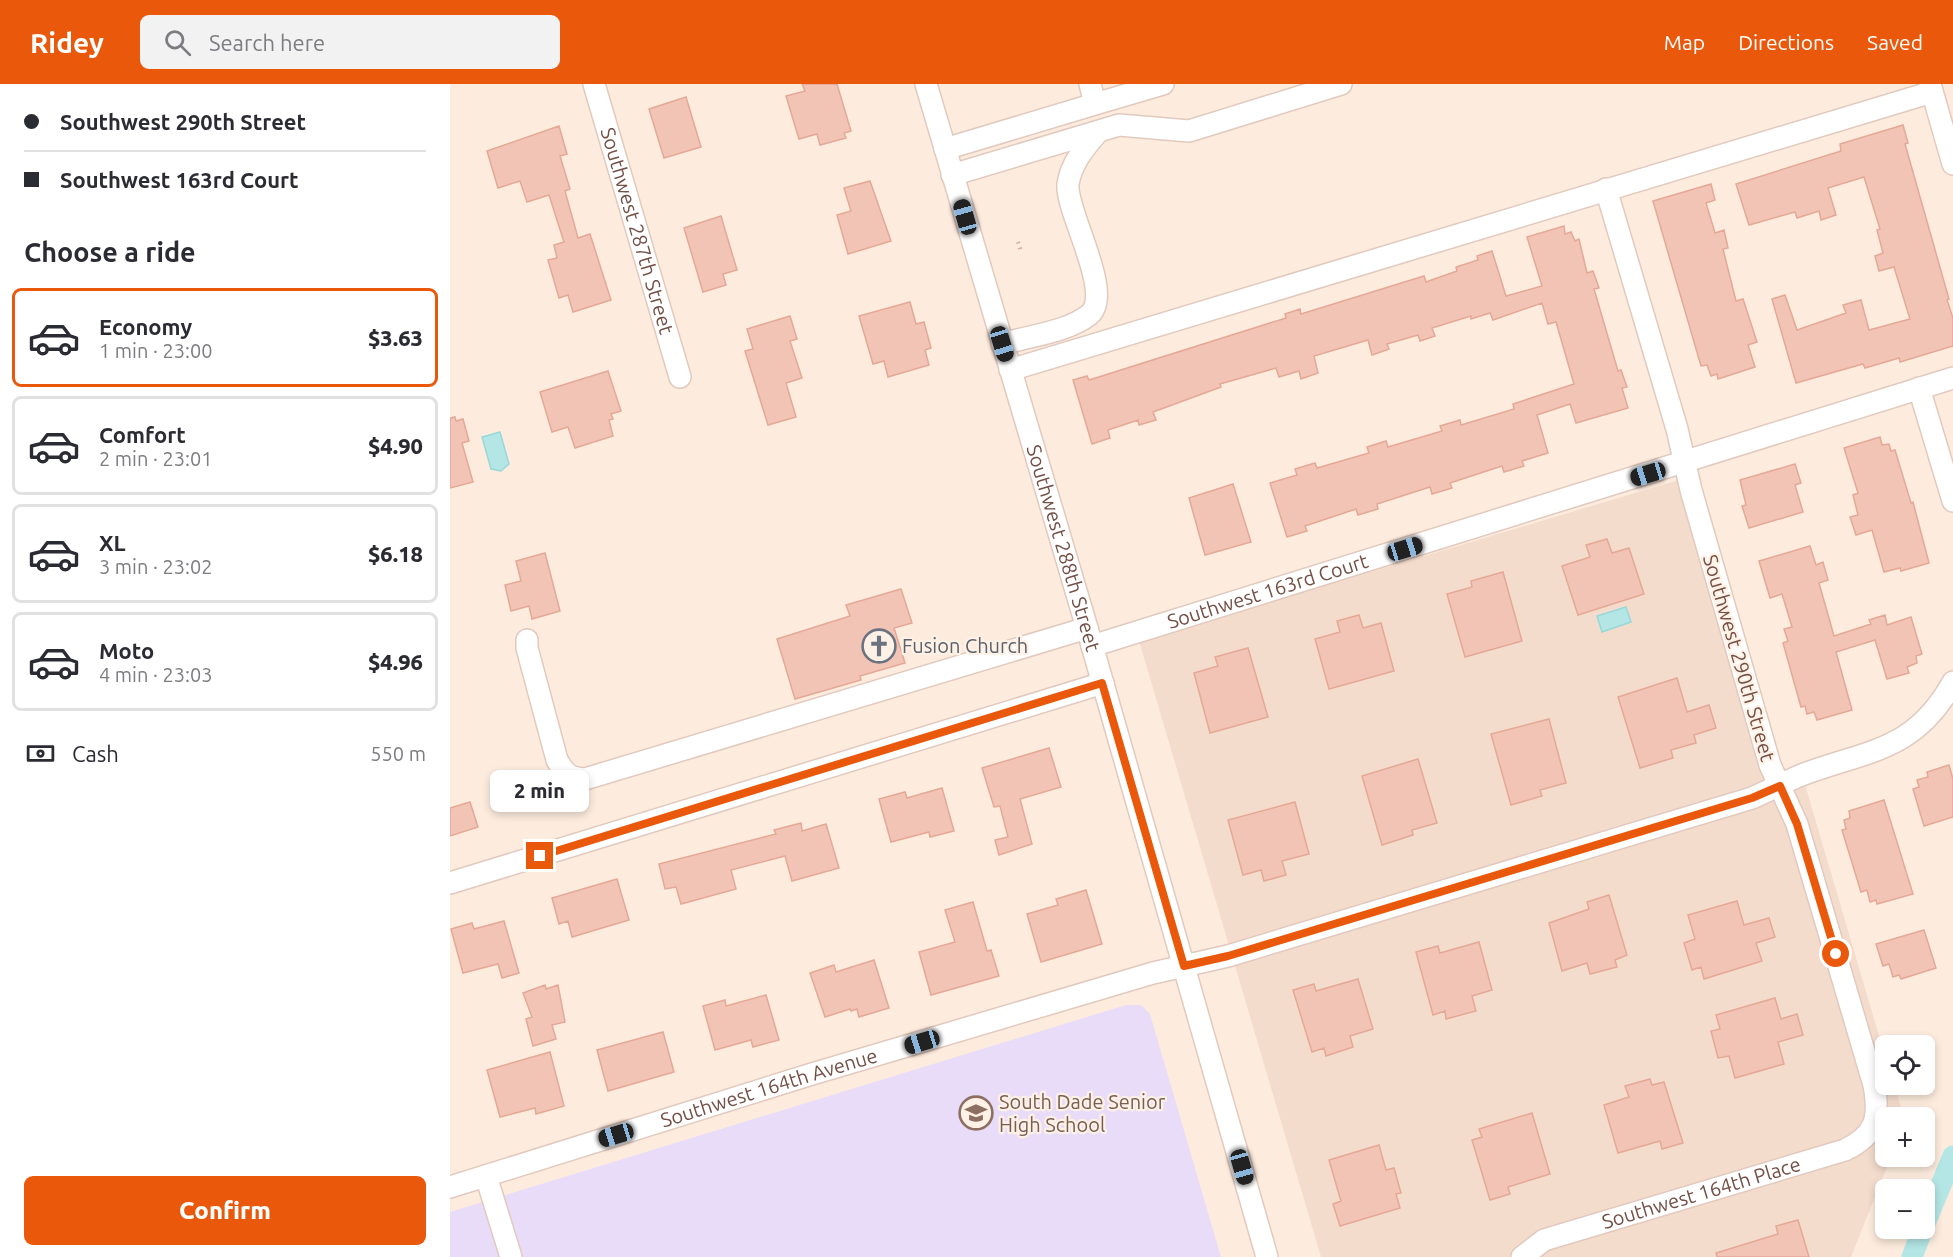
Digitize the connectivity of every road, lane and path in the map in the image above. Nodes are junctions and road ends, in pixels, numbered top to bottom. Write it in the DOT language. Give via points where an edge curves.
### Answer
graph roads {
  1 [pos="594,84"];
  2 [pos="926,84"];
  3 [pos="1163,84"];
  4 [pos="1341,84"];
  5 [pos="1931,88"];
  6 [pos="1093,94"];
  7 [pos="1097,133"];
  8 [pos="945,149"];
  9 [pos="1953,164"];
  10 [pos="952,175"];
  11 [pos="1606,189"];
  12 [pos="1018,242"];
  13 [pos="1021,251"];
  14 [pos="1002,344"];
  15 [pos="1010,370"];
  16 [pos="680,376"];
  17 [pos="1953,378"];
  18 [pos="1919,388"];
  19 [pos="1685,462"];
  20 [pos="1953,501"];
  21 [pos="1089,637"];
  22 [pos="527,640"];
  23 [pos="1953,682"];
  24 [pos="1102,683"];
  25 [pos="1780,786"];
  26 [pos="450,883"];
  27 [pos="1184,966"];
  28 [pos="1877,1107"];
  29 [pos="1875,1123"];
  30 [pos="486,1176"];
  31 [pos="450,1187"];
  32 [pos="511,1257"];
  33 [pos="1267,1257"];
  34 [pos="1522,1257"];
  1 -- 16 [label="street, Southwest 287th Street"];
  2 -- 8 [label="street, Southwest 288th Street"];
  3 -- 6 [label="street"];
  4 -- 7 [label="street" via="1189,131 1119,124"];
  5 -- 9 [label="street"];
  5 -- 11 [label="street"];
  6 -- 8 [label="street"];
  7 -- 10 [label="street"];
  7 -- 14 [label="street" via="1079,154 1068,185 1095,279 1097,302 1090,314 1068,326"];
  8 -- 10 [label="street, Southwest 288th Street"];
  10 -- 14 [label="street, Southwest 288th Street"];
  11 -- 15 [label="street"];
  11 -- 19 [label="street, Southwest 290th Street"];
  12 -- 13 [label="path"];
  14 -- 15 [label="street, Southwest 288th Street"];
  15 -- 21 [label="street, Southwest 288th Street"];
  17 -- 18 [label="street, Southwest 163rd Court"];
  18 -- 19 [label="street, Southwest 163rd Court"];
  18 -- 20 [label="street"];
  19 -- 21 [label="street, Southwest 163rd Court"];
  19 -- 25 [label="street, Southwest 290th Street" via="1770,765"];
  21 -- 22 [label="street, Southwest 163rd Court" via="585,779 564,774 557,760"];
  21 -- 24 [label="street, Southwest 288th Street"];
  23 -- 25 [label="street, Southwest 164th Avenue" via="1936,710 1895,743"];
  24 -- 26 [label="street"];
  24 -- 27 [label="street, Southwest 288th Street"];
  25 -- 27 [label="street, Southwest 164th Avenue" via="1752,798"];
  25 -- 28 [label="street, Southwest 290th Street" via="1797,824 1874,1085"];
  27 -- 30 [label="street, Southwest 164th Avenue" via="823,1071"];
  27 -- 33 [label="street, Southwest 288th Street"];
  29 -- 34 [label="street, Southwest 164th Place" via="1870,1133 1845,1150 1544,1240"];
  30 -- 31 [label="street, Southwest 164th Avenue"];
  30 -- 32 [label="street"];
}
